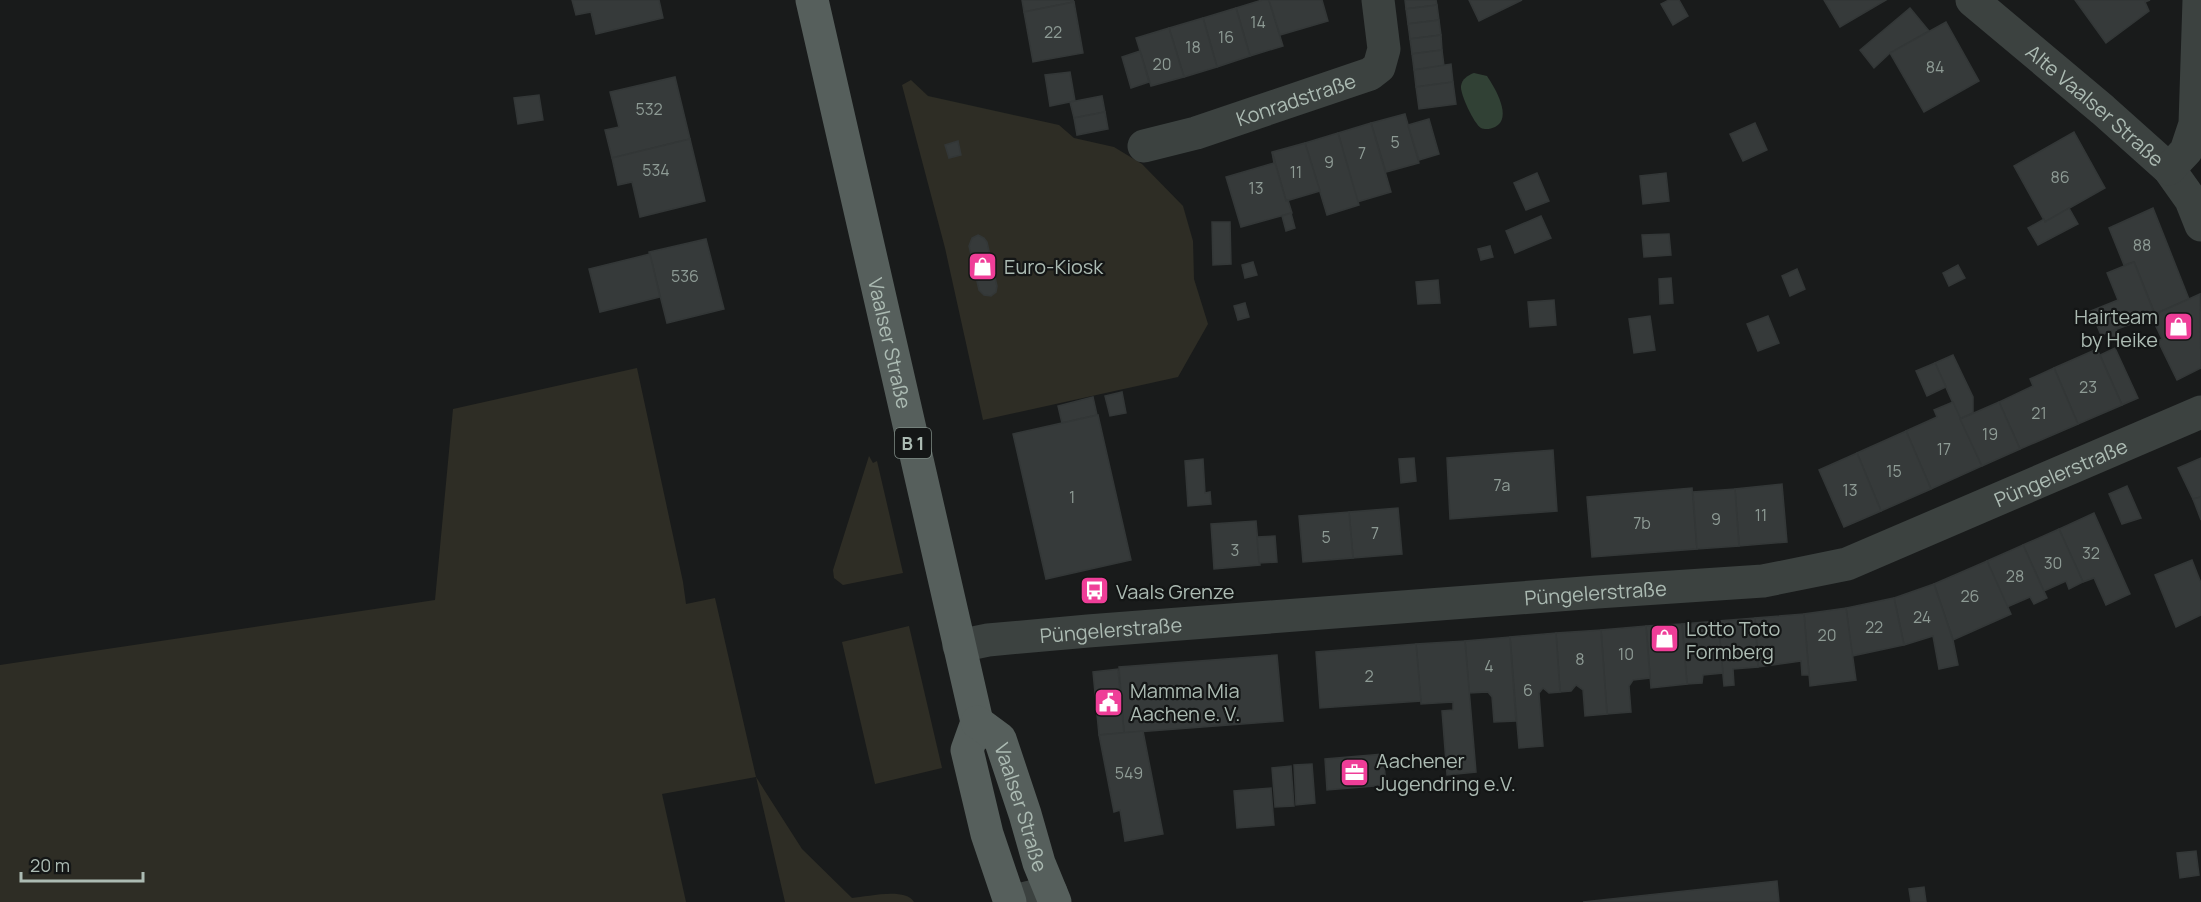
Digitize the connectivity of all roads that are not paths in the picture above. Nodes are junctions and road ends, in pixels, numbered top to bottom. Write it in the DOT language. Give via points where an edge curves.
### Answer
graph roads {
  1 [pos="812,0"];
  2 [pos="1378,0"];
  3 [pos="1972,0"];
  4 [pos="2199,0"];
  5 [pos="1144,146"];
  6 [pos="2169,169"];
  7 [pos="2201,225"];
  8 [pos="2201,412"];
  9 [pos="959,646"];
  10 [pos="976,722"];
  11 [pos="1053,897"];
  12 [pos="1010,902"];
  1 -- 9 [label="main road, Vaalser Straße / B 1"];
  2 -- 5 [label="street, Konradstraße" via="1384,50 1379,67 1370,74 1196,133"];
  3 -- 6 [label="street, Alte Vaalser Straße"];
  4 -- 6 [label="street" via="2195,123 2186,151"];
  6 -- 7 [label="street, Alte Vaalser Straße" via="2191,200"];
  8 -- 9 [label="street, Püngelerstraße" via="1847,564 1763,581 1088,631"];
  9 -- 10 [label="main road, Vaalser Straße / B 1"];
  10 -- 11 [label="main road, Vaalser Straße" via="1000,739"];
  10 -- 12 [label="main road, Vaalser Straße / B 1" via="968,750 987,834"];
  11 -- 12 [label="street"];
}
